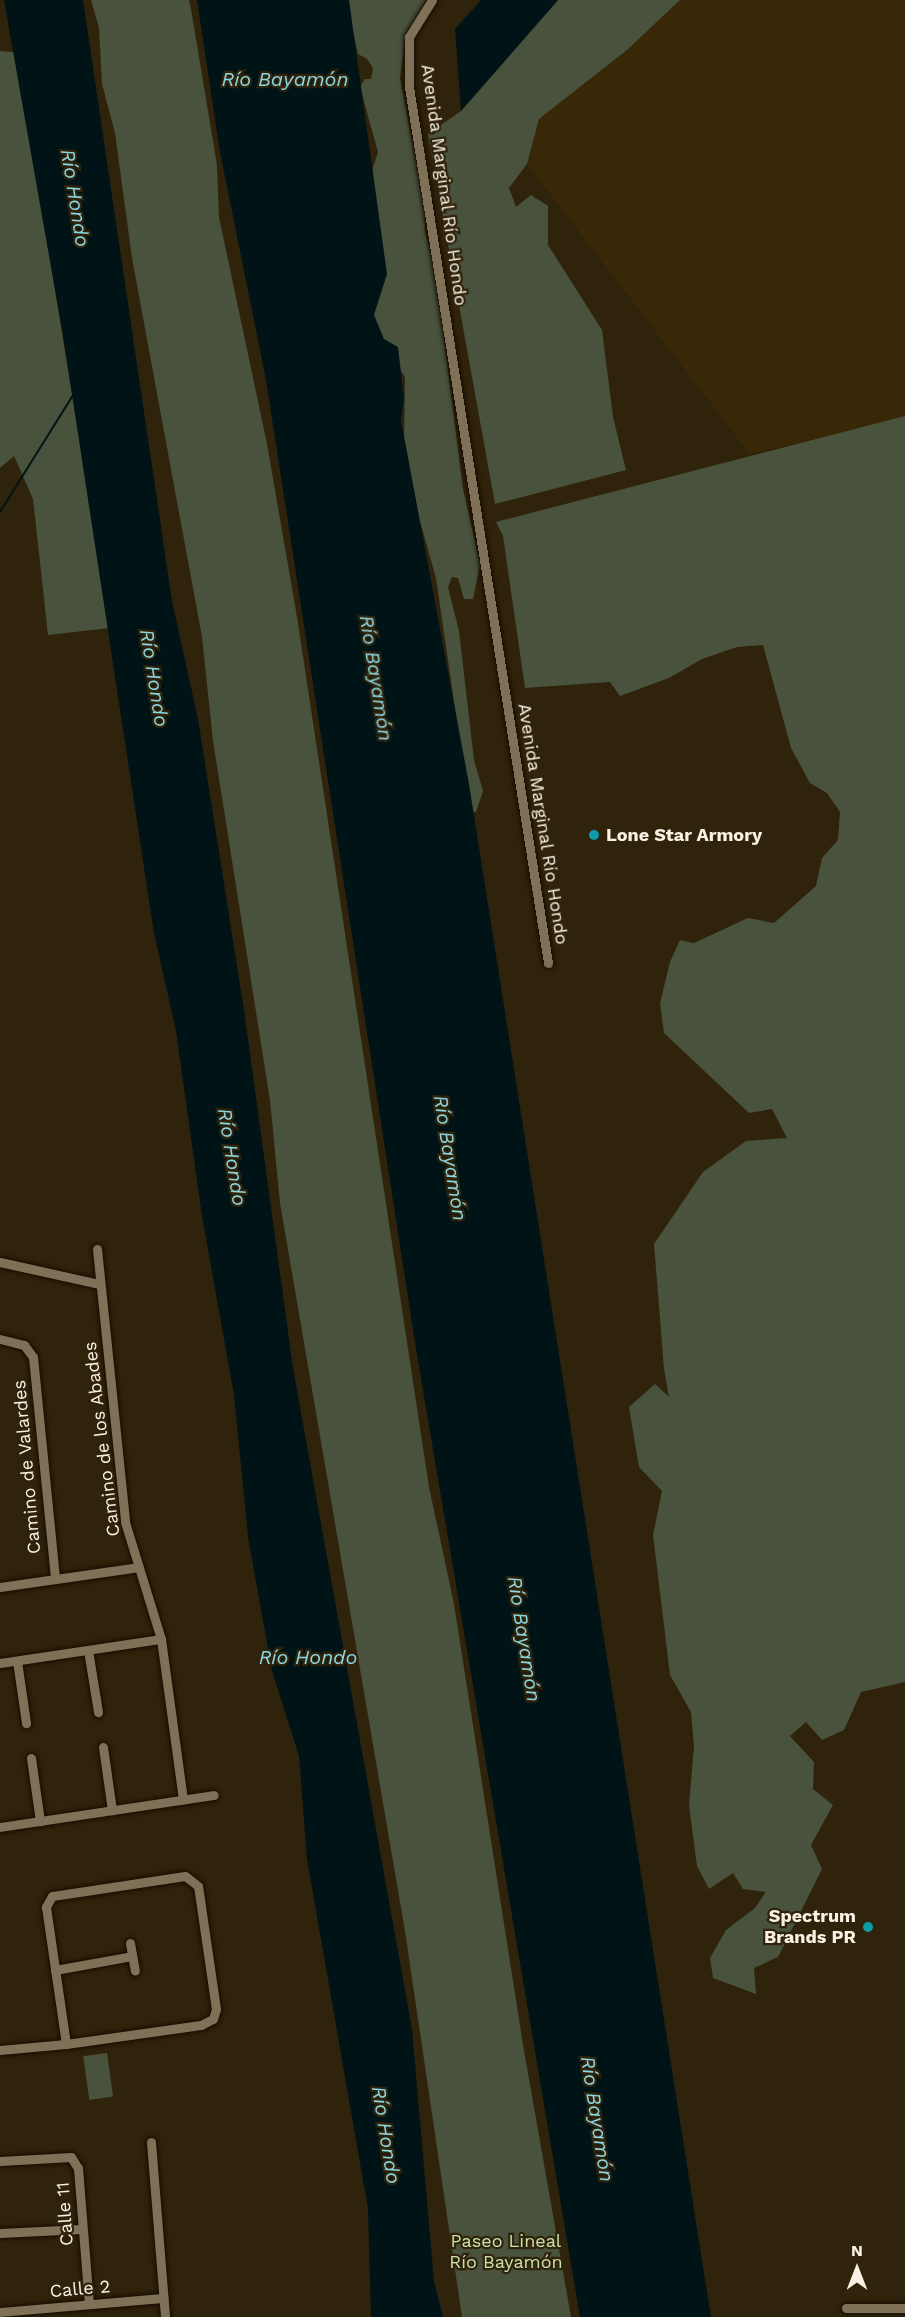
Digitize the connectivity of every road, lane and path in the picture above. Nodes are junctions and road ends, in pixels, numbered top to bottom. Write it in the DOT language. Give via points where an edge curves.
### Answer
graph roads {
  1 [pos="432,0"];
  2 [pos="548,963"];
  3 [pos="97,1249"];
  4 [pos="0,1262"];
  5 [pos="99,1284"];
  6 [pos="0,1339"];
  7 [pos="138,1567"];
  8 [pos="54,1579"];
  9 [pos="0,1587"];
  10 [pos="161,1639"];
  11 [pos="88,1650"];
  12 [pos="16,1660"];
  13 [pos="0,1663"];
  14 [pos="98,1713"];
  15 [pos="26,1723"];
  16 [pos="103,1747"];
  17 [pos="31,1758"];
  18 [pos="214,1795"];
  19 [pos="183,1800"];
  20 [pos="112,1810"];
  21 [pos="40,1821"];
  22 [pos="0,1827"];
  23 [pos="130,1943"];
  24 [pos="132,1956"];
  25 [pos="55,1970"];
  26 [pos="135,1971"];
  27 [pos="66,2044"];
  28 [pos="0,2050"];
  29 [pos="151,2142"];
  30 [pos="0,2161"];
  31 [pos="82,2229"];
  32 [pos="0,2233"];
  33 [pos="164,2298"];
  34 [pos="89,2304"];
  35 [pos="846,2308"];
  36 [pos="905,2308"];
  37 [pos="0,2312"];
  38 [pos="874,2313"];
  39 [pos="165,2317"];
  1 -- 2 [label="street, Avenida Marginal Río Hondo" via="409,37 409,87"];
  3 -- 5 [label="street, Camino de los Abades"];
  4 -- 5 [label="street"];
  5 -- 7 [label="street, Camino de los Abades" via="125,1522"];
  6 -- 8 [label="street, Camino de Valardes" via="24,1345 33,1357"];
  7 -- 8 [label="street"];
  7 -- 10 [label="street, Camino de los Abades"];
  8 -- 9 [label="street"];
  10 -- 11 [label="street"];
  10 -- 19 [label="street, Camino de los Abades"];
  11 -- 12 [label="street"];
  11 -- 14 [label="street"];
  12 -- 13 [label="street"];
  12 -- 15 [label="street"];
  16 -- 20 [label="street"];
  17 -- 21 [label="street"];
  18 -- 19 [label="street"];
  19 -- 20 [label="street"];
  20 -- 21 [label="street"];
  21 -- 22 [label="street"];
  23 -- 24 [label="street"];
  24 -- 25 [label="street"];
  24 -- 26 [label="street"];
  25 -- 27 [label="street"];
  25 -- 27 [label="street" via="46,1907 52,1896 185,1876 198,1886 216,2009 213,2019 201,2025"];
  27 -- 28 [label="street"];
  29 -- 33 [label="street"];
  30 -- 31 [label="street, Calle 11" via="72,2157 78,2168"];
  31 -- 32 [label="street"];
  31 -- 34 [label="street, Calle 11"];
  33 -- 34 [label="street, Calle 2"];
  33 -- 39 [label="street"];
  34 -- 37 [label="street, Calle 2"];
  35 -- 38 [label="street"];
  36 -- 38 [label="street"];
}
